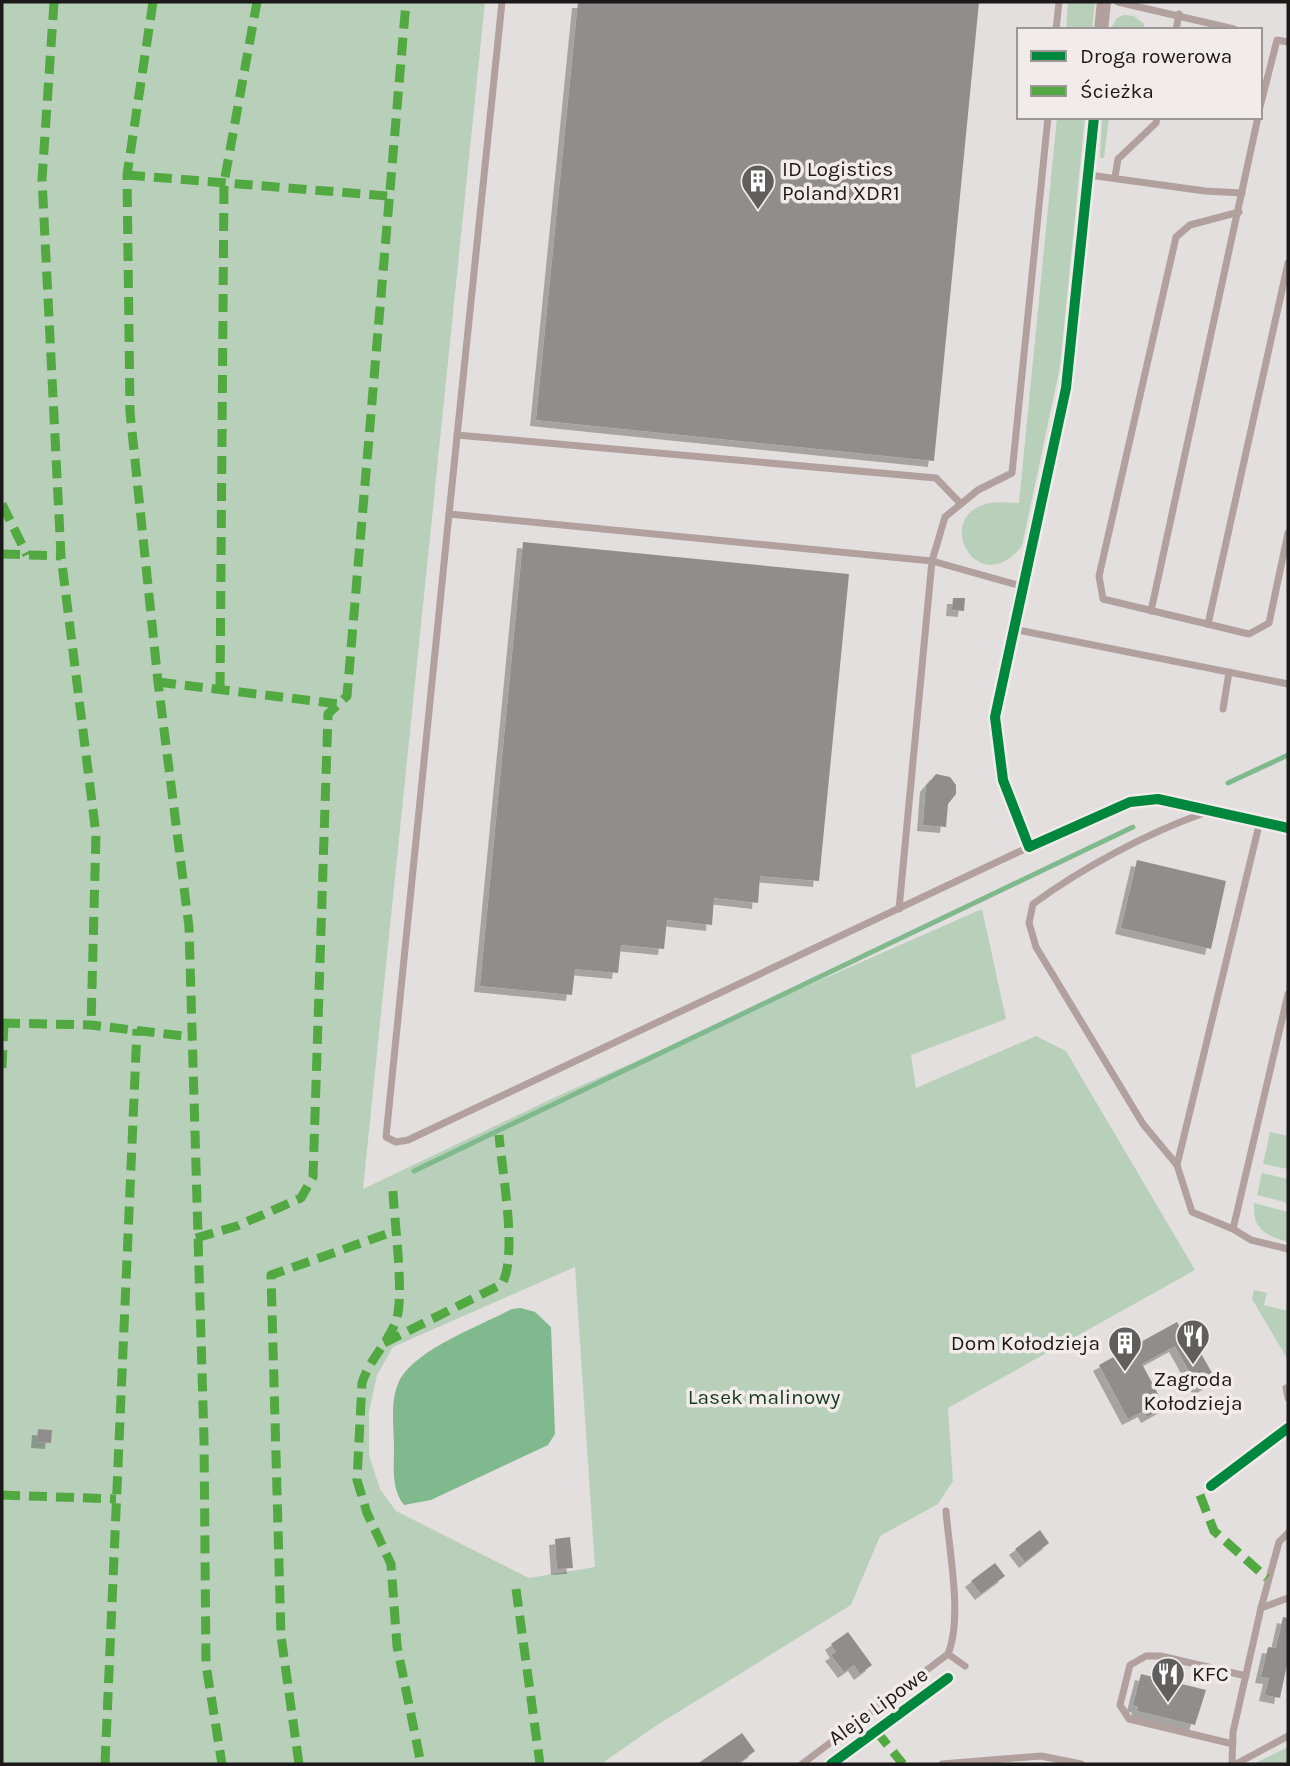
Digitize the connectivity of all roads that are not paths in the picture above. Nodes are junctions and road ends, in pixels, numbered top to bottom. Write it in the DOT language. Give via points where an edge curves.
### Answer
graph roads {
  1 [pos="502,2"];
  2 [pos="1059,2"];
  3 [pos="1104,2"];
  4 [pos="1118,2"];
  5 [pos="1179,14"];
  6 [pos="1056,28"];
  7 [pos="1101,28"];
  8 [pos="1176,28"];
  9 [pos="1230,28"];
  10 [pos="1288,42"];
  11 [pos="1262,99"];
  12 [pos="1048,119"];
  13 [pos="1094,119"];
  14 [pos="1157,119"];
  15 [pos="1258,119"];
  16 [pos="1089,174"];
  17 [pos="1115,177"];
  18 [pos="1242,193"];
  19 [pos="1239,212"];
  20 [pos="1288,263"];
  21 [pos="457,435"];
  22 [pos="961,504"];
  23 [pos="449,514"];
  24 [pos="1288,533"];
  25 [pos="932,561"];
  26 [pos="1284,571"];
  27 [pos="1021,586"];
  28 [pos="1151,611"];
  29 [pos="1208,624"];
  30 [pos="1013,629"];
  31 [pos="1229,672"];
  32 [pos="1288,684"];
  33 [pos="1223,709"];
  34 [pos="1209,811"];
  35 [pos="1260,821"];
  36 [pos="1288,828"];
  37 [pos="1030,847"];
  38 [pos="899,909"];
  39 [pos="1288,994"];
  40 [pos="1177,1166"];
  41 [pos="1233,1229"];
  42 [pos="1288,1249"];
  43 [pos="1288,1389"];
  44 [pos="1288,1398"];
  45 [pos="1288,1428"];
  46 [pos="1212,1486"];
  47 [pos="946,1511"];
  48 [pos="1288,1533"];
  49 [pos="1288,1598"];
  50 [pos="1261,1608"];
  51 [pos="948,1654"];
  52 [pos="965,1666"];
  53 [pos="1246,1676"];
  54 [pos="948,1678"];
  55 [pos="1288,1736"];
  56 [pos="1233,1744"];
  57 [pos="995,1761"];
  58 [pos="802,1764"];
  59 [pos="831,1764"];
  60 [pos="942,1764"];
  61 [pos="1081,1764"];
  62 [pos="1234,1764"];
  1 -- 21 [label="lane"];
  2 -- 6 [label="lane"];
  3 -- 7 [label="street"];
  4 -- 5 [label="lane"];
  5 -- 8 [label="lane"];
  5 -- 9 [label="lane"];
  10 -- 11 [label="lane" via="1277,40"];
  12 -- 22 [label="lane" via="1012,473"];
  13 -- 16 [label="street"];
  14 -- 17 [label="lane" via="1118,159"];
  15 -- 18 [label="lane"];
  16 -- 17 [label="lane"];
  16 -- 27 [label="street" via="1066,388"];
  17 -- 18 [label="lane"];
  18 -- 19 [label="lane"];
  19 -- 28 [label="lane"];
  19 -- 28 [label="lane" via="1190,225 1176,237 1102,562 1104,599"];
  20 -- 29 [label="lane"];
  21 -- 22 [label="lane" via="936,478"];
  21 -- 23 [label="lane"];
  22 -- 25 [label="lane" via="945,517"];
  23 -- 25 [label="lane"];
  23 -- 38 [label="lane" via="386,1137 396,1142 408,1140"];
  24 -- 26 [label="lane"];
  25 -- 27 [label="lane"];
  25 -- 38 [label="lane"];
  26 -- 29 [label="lane" via="1269,622 1250,634"];
  27 -- 30 [label="street"];
  28 -- 29 [label="lane"];
  30 -- 31 [label="lane"];
  30 -- 37 [label="street" via="995,717 1003,780"];
  31 -- 32 [label="lane"];
  31 -- 33 [label="lane"];
  34 -- 35 [label="street"];
  34 -- 37 [label="street" via="1158,799 1130,802"];
  34 -- 40 [label="lane" via="1176,822 1057,886 1033,904 1028,923 1036,947 1143,1124"];
  35 -- 36 [label="street"];
  35 -- 40 [label="lane"];
  37 -- 38 [label="lane"];
  39 -- 41 [label="lane"];
  40 -- 41 [label="lane" via="1192,1212"];
  41 -- 42 [label="lane" via="1251,1240"];
  43 -- 44 [label="lane"];
  45 -- 46 [label="lane"];
  47 -- 51 [label="lane" via="954,1614 954,1640"];
  48 -- 50 [label="lane" via="1279,1542"];
  49 -- 50 [label="lane"];
  50 -- 53 [label="lane"];
  51 -- 52 [label="lane"];
  51 -- 58 [label="lane"];
  53 -- 56 [label="lane"];
  53 -- 56 [label="lane" via="1146,1656 1130,1665 1120,1705 1129,1719"];
  54 -- 59 [label="street, Aleje Lipowe"];
  55 -- 62 [label="lane"];
  56 -- 62 [label="lane"];
  57 -- 60 [label="lane"];
  57 -- 61 [label="lane" via="1041,1756"];
}
